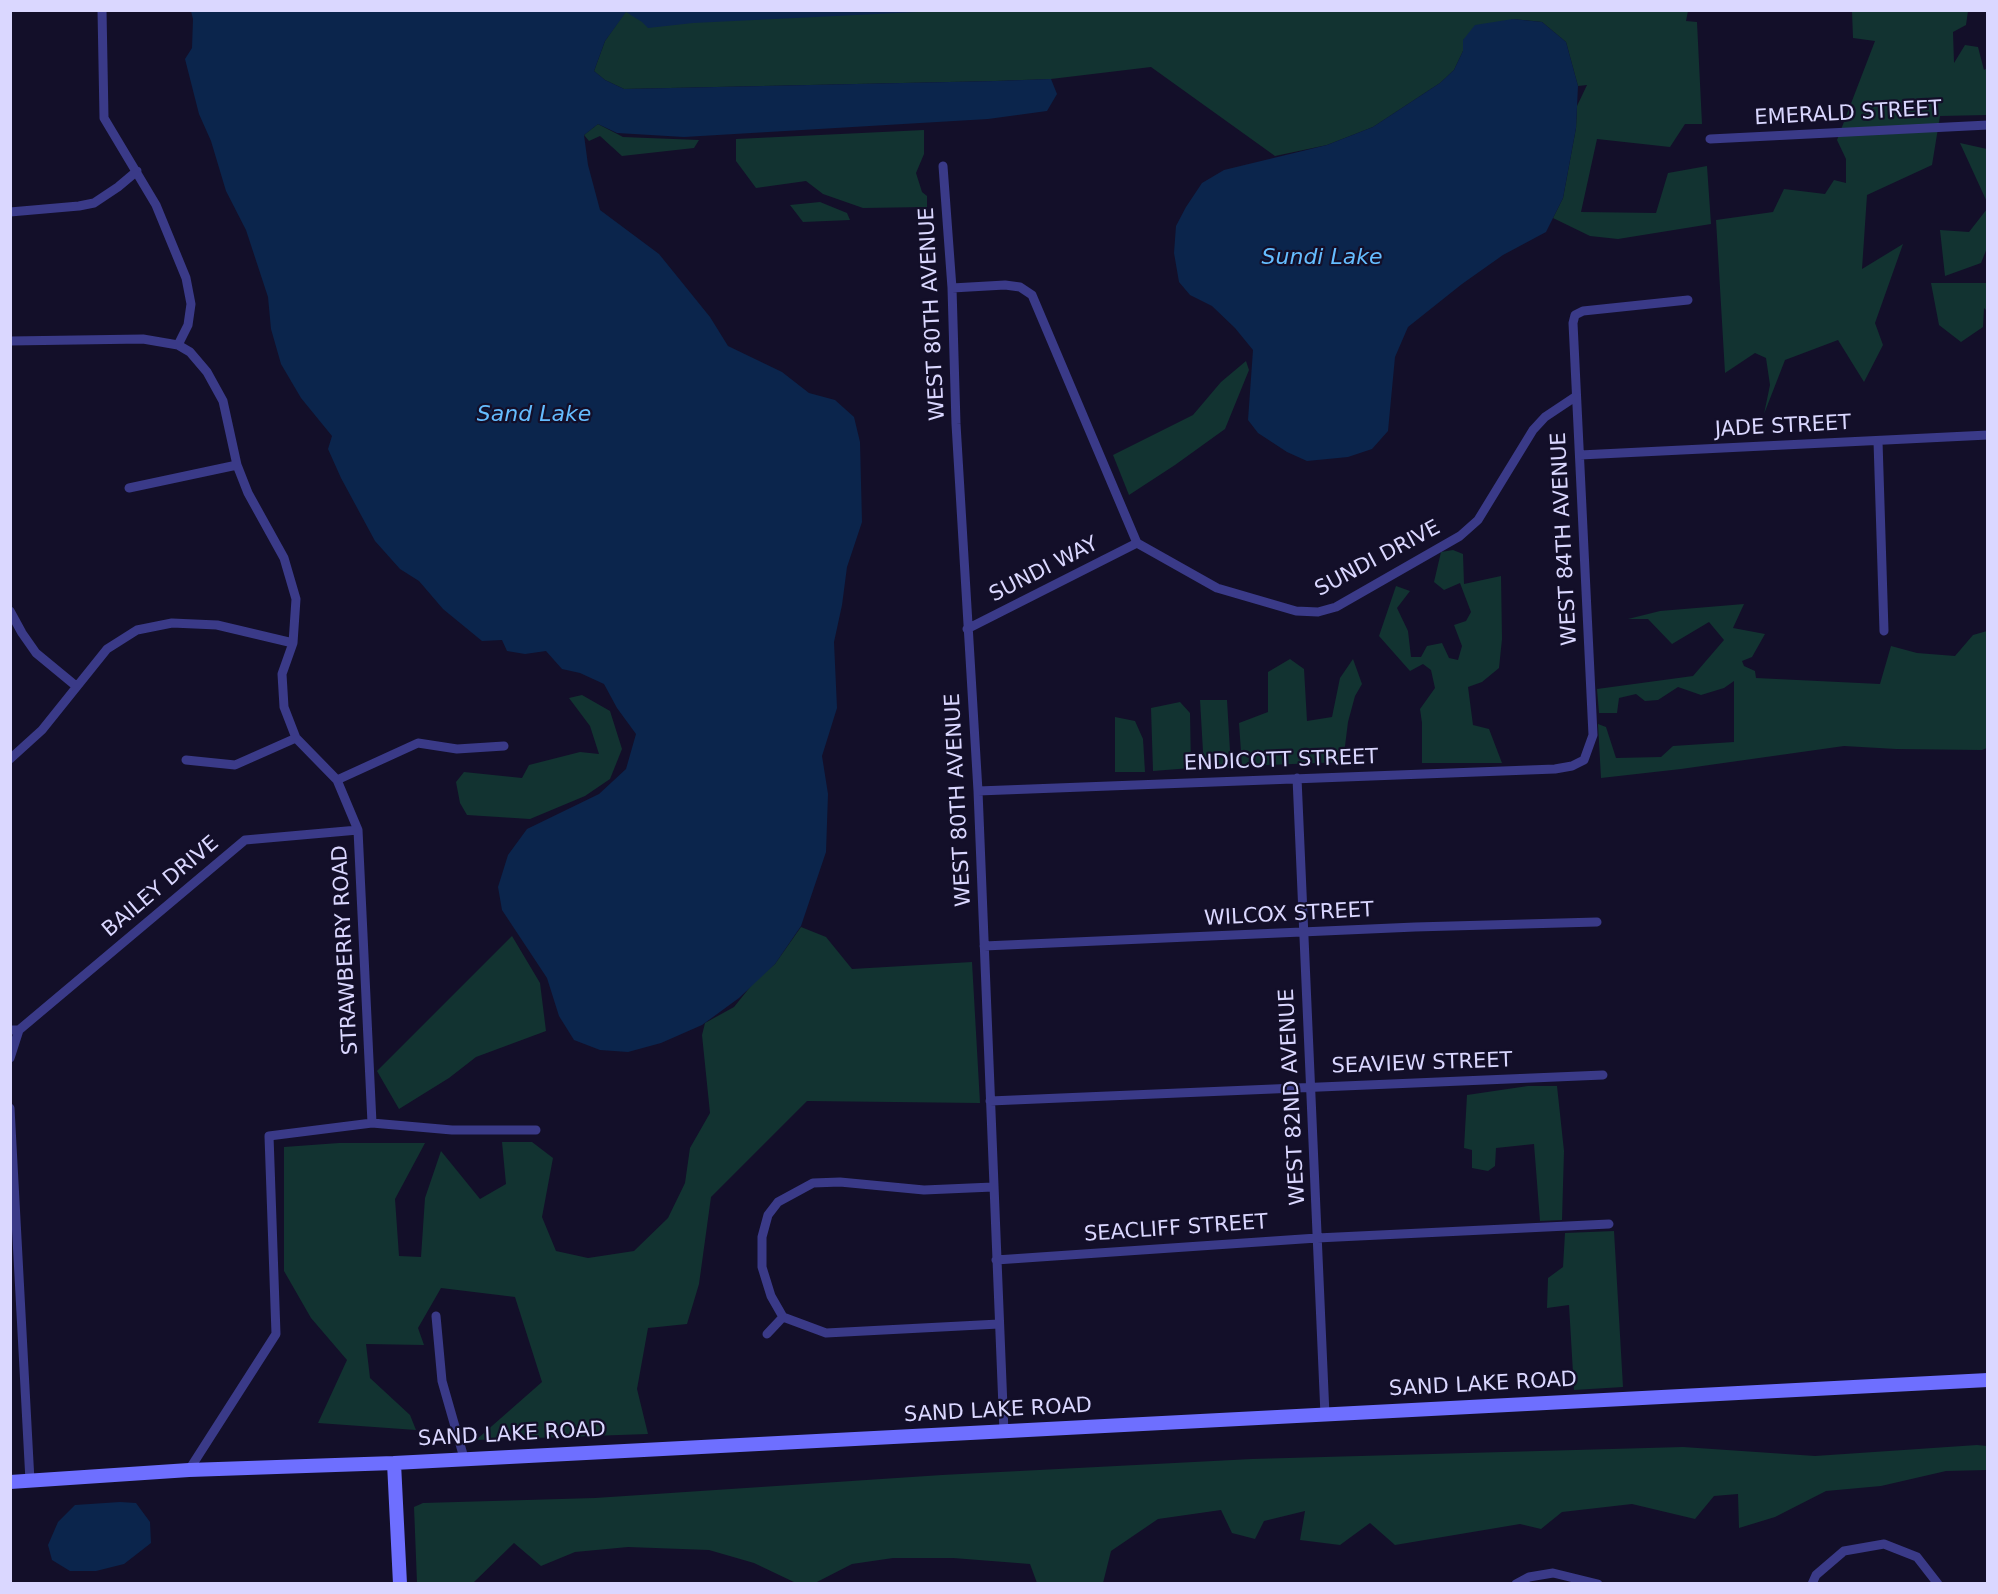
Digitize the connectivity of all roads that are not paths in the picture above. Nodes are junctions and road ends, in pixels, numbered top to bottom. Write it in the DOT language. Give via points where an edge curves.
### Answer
graph roads {
  1 [pos="102,10"];
  2 [pos="1988,125"];
  3 [pos="1710,139"];
  4 [pos="943,166"];
  5 [pos="137,171"];
  6 [pos="10,212"];
  7 [pos="952,288"];
  8 [pos="1688,300"];
  9 [pos="10,341"];
  10 [pos="178,345"];
  11 [pos="1575,397"];
  12 [pos="1988,435"];
  13 [pos="1878,441"];
  14 [pos="1580,455"];
  15 [pos="237,465"];
  16 [pos="129,488"];
  17 [pos="1137,543"];
  18 [pos="10,611"];
  19 [pos="968,629"];
  20 [pos="1884,631"];
  21 [pos="293,643"];
  22 [pos="76,686"];
  23 [pos="296,738"];
  24 [pos="504,746"];
  25 [pos="10,759"];
  26 [pos="186,760"];
  27 [pos="1584,760"];
  28 [pos="1297,778"];
  29 [pos="337,780"];
  30 [pos="978,791"];
  31 [pos="358,830"];
  32 [pos="1597,922"];
  33 [pos="1304,933"];
  34 [pos="984,946"];
  35 [pos="15,1030"];
  36 [pos="10,1058"];
  37 [pos="1603,1075"];
  38 [pos="1310,1086"];
  39 [pos="990,1101"];
  40 [pos="10,1108"];
  41 [pos="372,1123"];
  42 [pos="536,1130"];
  43 [pos="993,1187"];
  44 [pos="1610,1224"];
  45 [pos="13,1230"];
  46 [pos="1317,1238"];
  47 [pos="996,1260"];
  48 [pos="436,1316"];
  49 [pos="783,1317"];
  50 [pos="999,1324"];
  51 [pos="767,1334"];
  52 [pos="1988,1380"];
  53 [pos="1325,1415"];
  54 [pos="1004,1432"];
  55 [pos="464,1458"];
  56 [pos="394,1463"];
  57 [pos="189,1470"];
  58 [pos="30,1481"];
  59 [pos="10,1482"];
  60 [pos="400,1584"];
  61 [pos="1516,1584"];
  62 [pos="1598,1584"];
  63 [pos="1812,1584"];
  64 [pos="1938,1584"];
  1 -- 5 [label="street" via="104,118"];
  2 -- 3 [label="street, EMERALD STREET"];
  4 -- 7 [label="street, WEST 80TH AVENUE"];
  5 -- 6 [label="street" via="94,202"];
  5 -- 10 [label="street" via="156,205 186,278 191,304 188,325"];
  7 -- 17 [label="street" via="1005,285 1020,287 1032,295"];
  7 -- 19 [label="street, WEST 80TH AVENUE"];
  8 -- 11 [label="street, WEST 84TH AVENUE" via="1582,311 1575,315"];
  9 -- 10 [label="street" via="143,339"];
  10 -- 15 [label="street" via="190,352 219,392"];
  11 -- 14 [label="street, WEST 84TH AVENUE"];
  11 -- 17 [label="street, SUNDI DRIVE" via="1533,430 1478,520 1460,536 1336,607 1318,612 1296,611 1216,588"];
  12 -- 13 [label="street, JADE STREET"];
  13 -- 14 [label="street, JADE STREET"];
  13 -- 20 [label="street"];
  14 -- 27 [label="street, WEST 84TH AVENUE" via="1593,735"];
  15 -- 16 [label="street"];
  15 -- 21 [label="street" via="284,558 296,599"];
  17 -- 19 [label="street, SUNDI WAY"];
  18 -- 22 [label="street" via="36,653"];
  19 -- 30 [label="street, WEST 80TH AVENUE"];
  21 -- 22 [label="street" via="217,625 172,623 137,630 108,650"];
  21 -- 23 [label="street" via="282,674 284,707"];
  22 -- 25 [label="street" via="42,730"];
  23 -- 26 [label="street" via="235,765"];
  23 -- 29 [label="street"];
  24 -- 29 [label="street" via="457,749 418,743"];
  27 -- 28 [label="street, ENDICOTT STREET" via="1554,770"];
  28 -- 30 [label="street, ENDICOTT STREET"];
  28 -- 33 [label="street, WEST 82ND AVENUE"];
  29 -- 31 [label="street, STRAWBERRY ROAD"];
  30 -- 34 [label="street, WEST 80TH AVENUE"];
  31 -- 35 [label="street, BAILEY DRIVE" via="245,840"];
  31 -- 41 [label="street, STRAWBERRY ROAD"];
  32 -- 33 [label="street, WILCOX STREET"];
  33 -- 34 [label="street, WILCOX STREET"];
  33 -- 38 [label="street, WEST 82ND AVENUE"];
  34 -- 39 [label="street, WEST 80TH AVENUE"];
  35 -- 36 [label="street"];
  37 -- 38 [label="street, SEAVIEW STREET"];
  38 -- 39 [label="street, SEAVIEW STREET"];
  38 -- 46 [label="street, WEST 82ND AVENUE"];
  39 -- 43 [label="street, WEST 80TH AVENUE"];
  40 -- 45 [label="street"];
  41 -- 42 [label="street" via="452,1130"];
  41 -- 57 [label="street" via="269,1136 276,1334"];
  43 -- 47 [label="street, WEST 80TH AVENUE"];
  43 -- 49 [label="street" via="924,1190 813,1183 778,1202 768,1215 762,1237 762,1267"];
  44 -- 46 [label="street, SEACLIFF STREET"];
  45 -- 58 [label="street"];
  46 -- 47 [label="street, SEACLIFF STREET"];
  46 -- 53 [label="street, WEST 82ND AVENUE"];
  47 -- 50 [label="street, WEST 80TH AVENUE"];
  48 -- 55 [label="street" via="442,1381"];
  49 -- 50 [label="street" via="826,1333"];
  49 -- 51 [label="street"];
  50 -- 54 [label="street, WEST 80TH AVENUE"];
  52 -- 53 [label="main road, SAND LAKE ROAD"];
  53 -- 54 [label="main road, SAND LAKE ROAD"];
  54 -- 55 [label="main road, SAND LAKE ROAD"];
  55 -- 56 [label="main road, SAND LAKE ROAD"];
  56 -- 57 [label="main road, SAND LAKE ROAD"];
  56 -- 60 [label="main road"];
  57 -- 58 [label="main road, SAND LAKE ROAD"];
  58 -- 59 [label="main road, SAND LAKE ROAD"];
  61 -- 62 [label="street" via="1529,1576 1553,1573"];
  63 -- 64 [label="street" via="1816,1575 1844,1551 1884,1544 1917,1557"];
}
